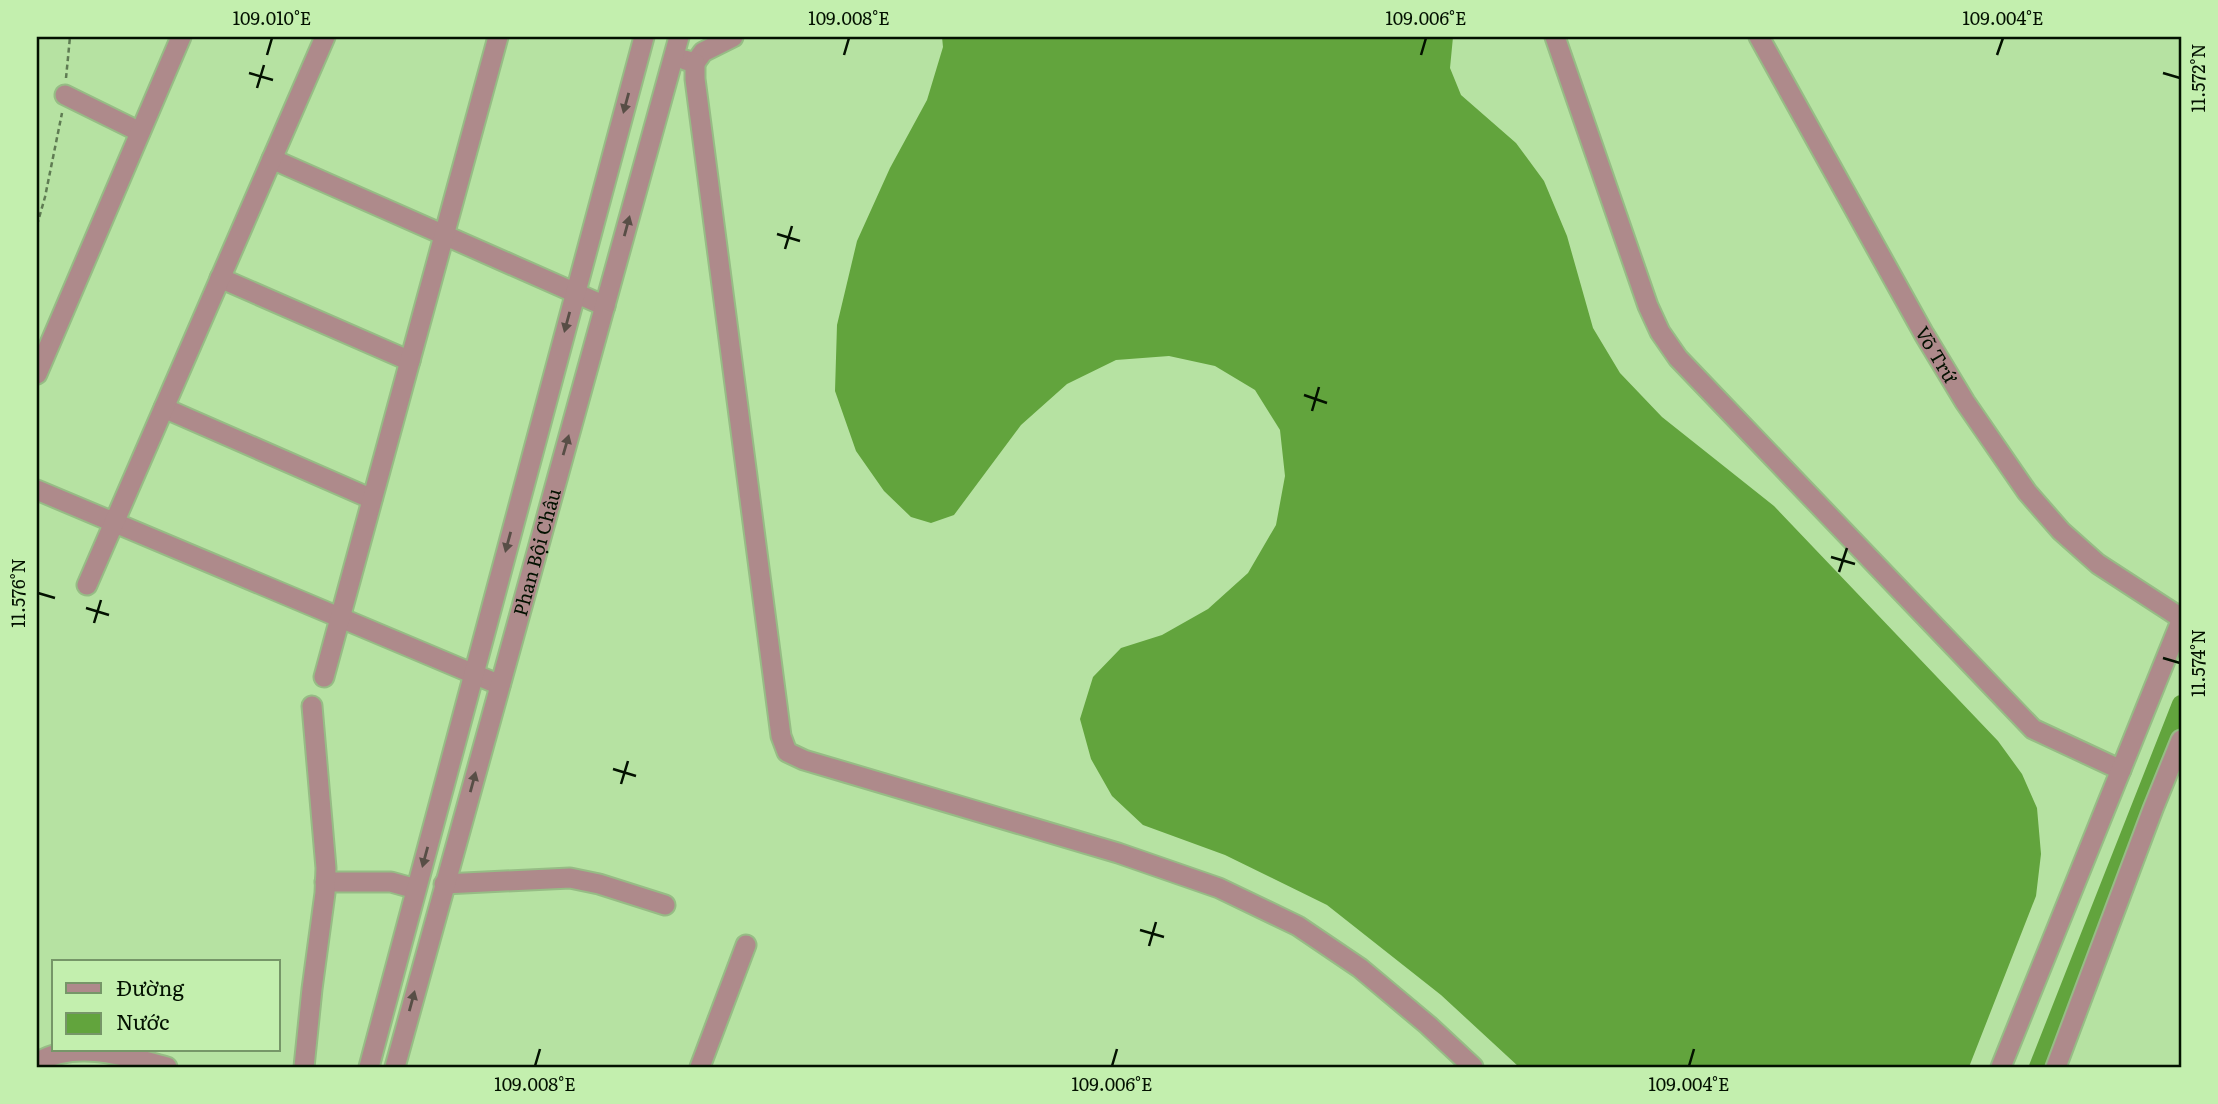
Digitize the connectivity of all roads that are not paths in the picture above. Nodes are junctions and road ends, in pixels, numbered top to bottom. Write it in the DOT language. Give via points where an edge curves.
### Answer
graph roads {
  1 [pos="181,37"];
  2 [pos="324,37"];
  3 [pos="644,37"];
  4 [pos="679,37"];
  5 [pos="733,37"];
  6 [pos="1555,37"];
  7 [pos="1759,37"];
  8 [pos="495,38"];
  9 [pos="674,57"];
  10 [pos="695,63"];
  11 [pos="65,95"];
  12 [pos="140,132"];
  13 [pos="272,159"];
  14 [pos="444,235"];
  15 [pos="220,278"];
  16 [pos="575,293"];
  17 [pos="605,306"];
  18 [pos="410,360"];
  19 [pos="37,374"];
  20 [pos="164,408"];
  21 [pos="37,490"];
  22 [pos="372,499"];
  23 [pos="114,522"];
  24 [pos="87,585"];
  25 [pos="340,617"];
  26 [pos="2181,620"];
  27 [pos="473,673"];
  28 [pos="324,677"];
  29 [pos="500,685"];
  30 [pos="312,706"];
  31 [pos="2181,740"];
  32 [pos="2121,770"];
  33 [pos="325,882"];
  34 [pos="444,884"];
  35 [pos="416,890"];
  36 [pos="665,905"];
  37 [pos="746,945"];
  38 [pos="63,1052"];
  39 [pos="100,1052"];
  40 [pos="37,1062"];
  41 [pos="167,1067"];
  42 [pos="304,1067"];
  43 [pos="369,1067"];
  44 [pos="395,1067"];
  45 [pos="700,1067"];
  46 [pos="1474,1067"];
  47 [pos="2001,1067"];
  48 [pos="2056,1067"];
  1 -- 12 [label="street"];
  2 -- 13 [label="street"];
  3 -- 16 [label="street, Phan Bội Châu, one-way"];
  4 -- 9 [label="street, Phan Bội Châu"];
  5 -- 10 [label="street" via="703,52"];
  6 -- 32 [label="street" via="1648,306 1678,358 2033,729"];
  7 -- 26 [label="street, Võ Trứ" via="1924,334 2026,492 2098,564"];
  8 -- 14 [label="street"];
  9 -- 10 [label="street"];
  17 -- 9 [label="street, Phan Bội Châu, one-way"];
  10 -- 46 [label="street" via="781,736 787,752 1219,888 1298,926 1360,968"];
  11 -- 12 [label="street"];
  12 -- 19 [label="street"];
  13 -- 14 [label="street"];
  13 -- 15 [label="street"];
  14 -- 16 [label="street"];
  14 -- 18 [label="street"];
  15 -- 18 [label="street"];
  15 -- 20 [label="street"];
  16 -- 17 [label="street"];
  16 -- 27 [label="street, Phan Bội Châu, one-way"];
  29 -- 17 [label="street, Phan Bội Châu, one-way"];
  18 -- 22 [label="street"];
  20 -- 22 [label="street"];
  20 -- 23 [label="street"];
  21 -- 23 [label="street"];
  22 -- 25 [label="street"];
  23 -- 24 [label="street"];
  23 -- 25 [label="street"];
  25 -- 27 [label="street"];
  25 -- 28 [label="street"];
  26 -- 32 [label="street"];
  27 -- 29 [label="street"];
  27 -- 35 [label="street, Phan Bội Châu, one-way"];
  34 -- 29 [label="street, Phan Bội Châu, one-way"];
  30 -- 33 [label="street"];
  31 -- 48 [label="street"];
  32 -- 47 [label="street"];
  33 -- 35 [label="street" via="391,882"];
  33 -- 42 [label="street"];
  34 -- 36 [label="street" via="570,878"];
  44 -- 34 [label="street, Phan Bội Châu, one-way"];
  35 -- 43 [label="street, Phan Bội Châu"];
  37 -- 45 [label="street"];
  38 -- 40 [label="street"];
  39 -- 41 [label="street"];
}
